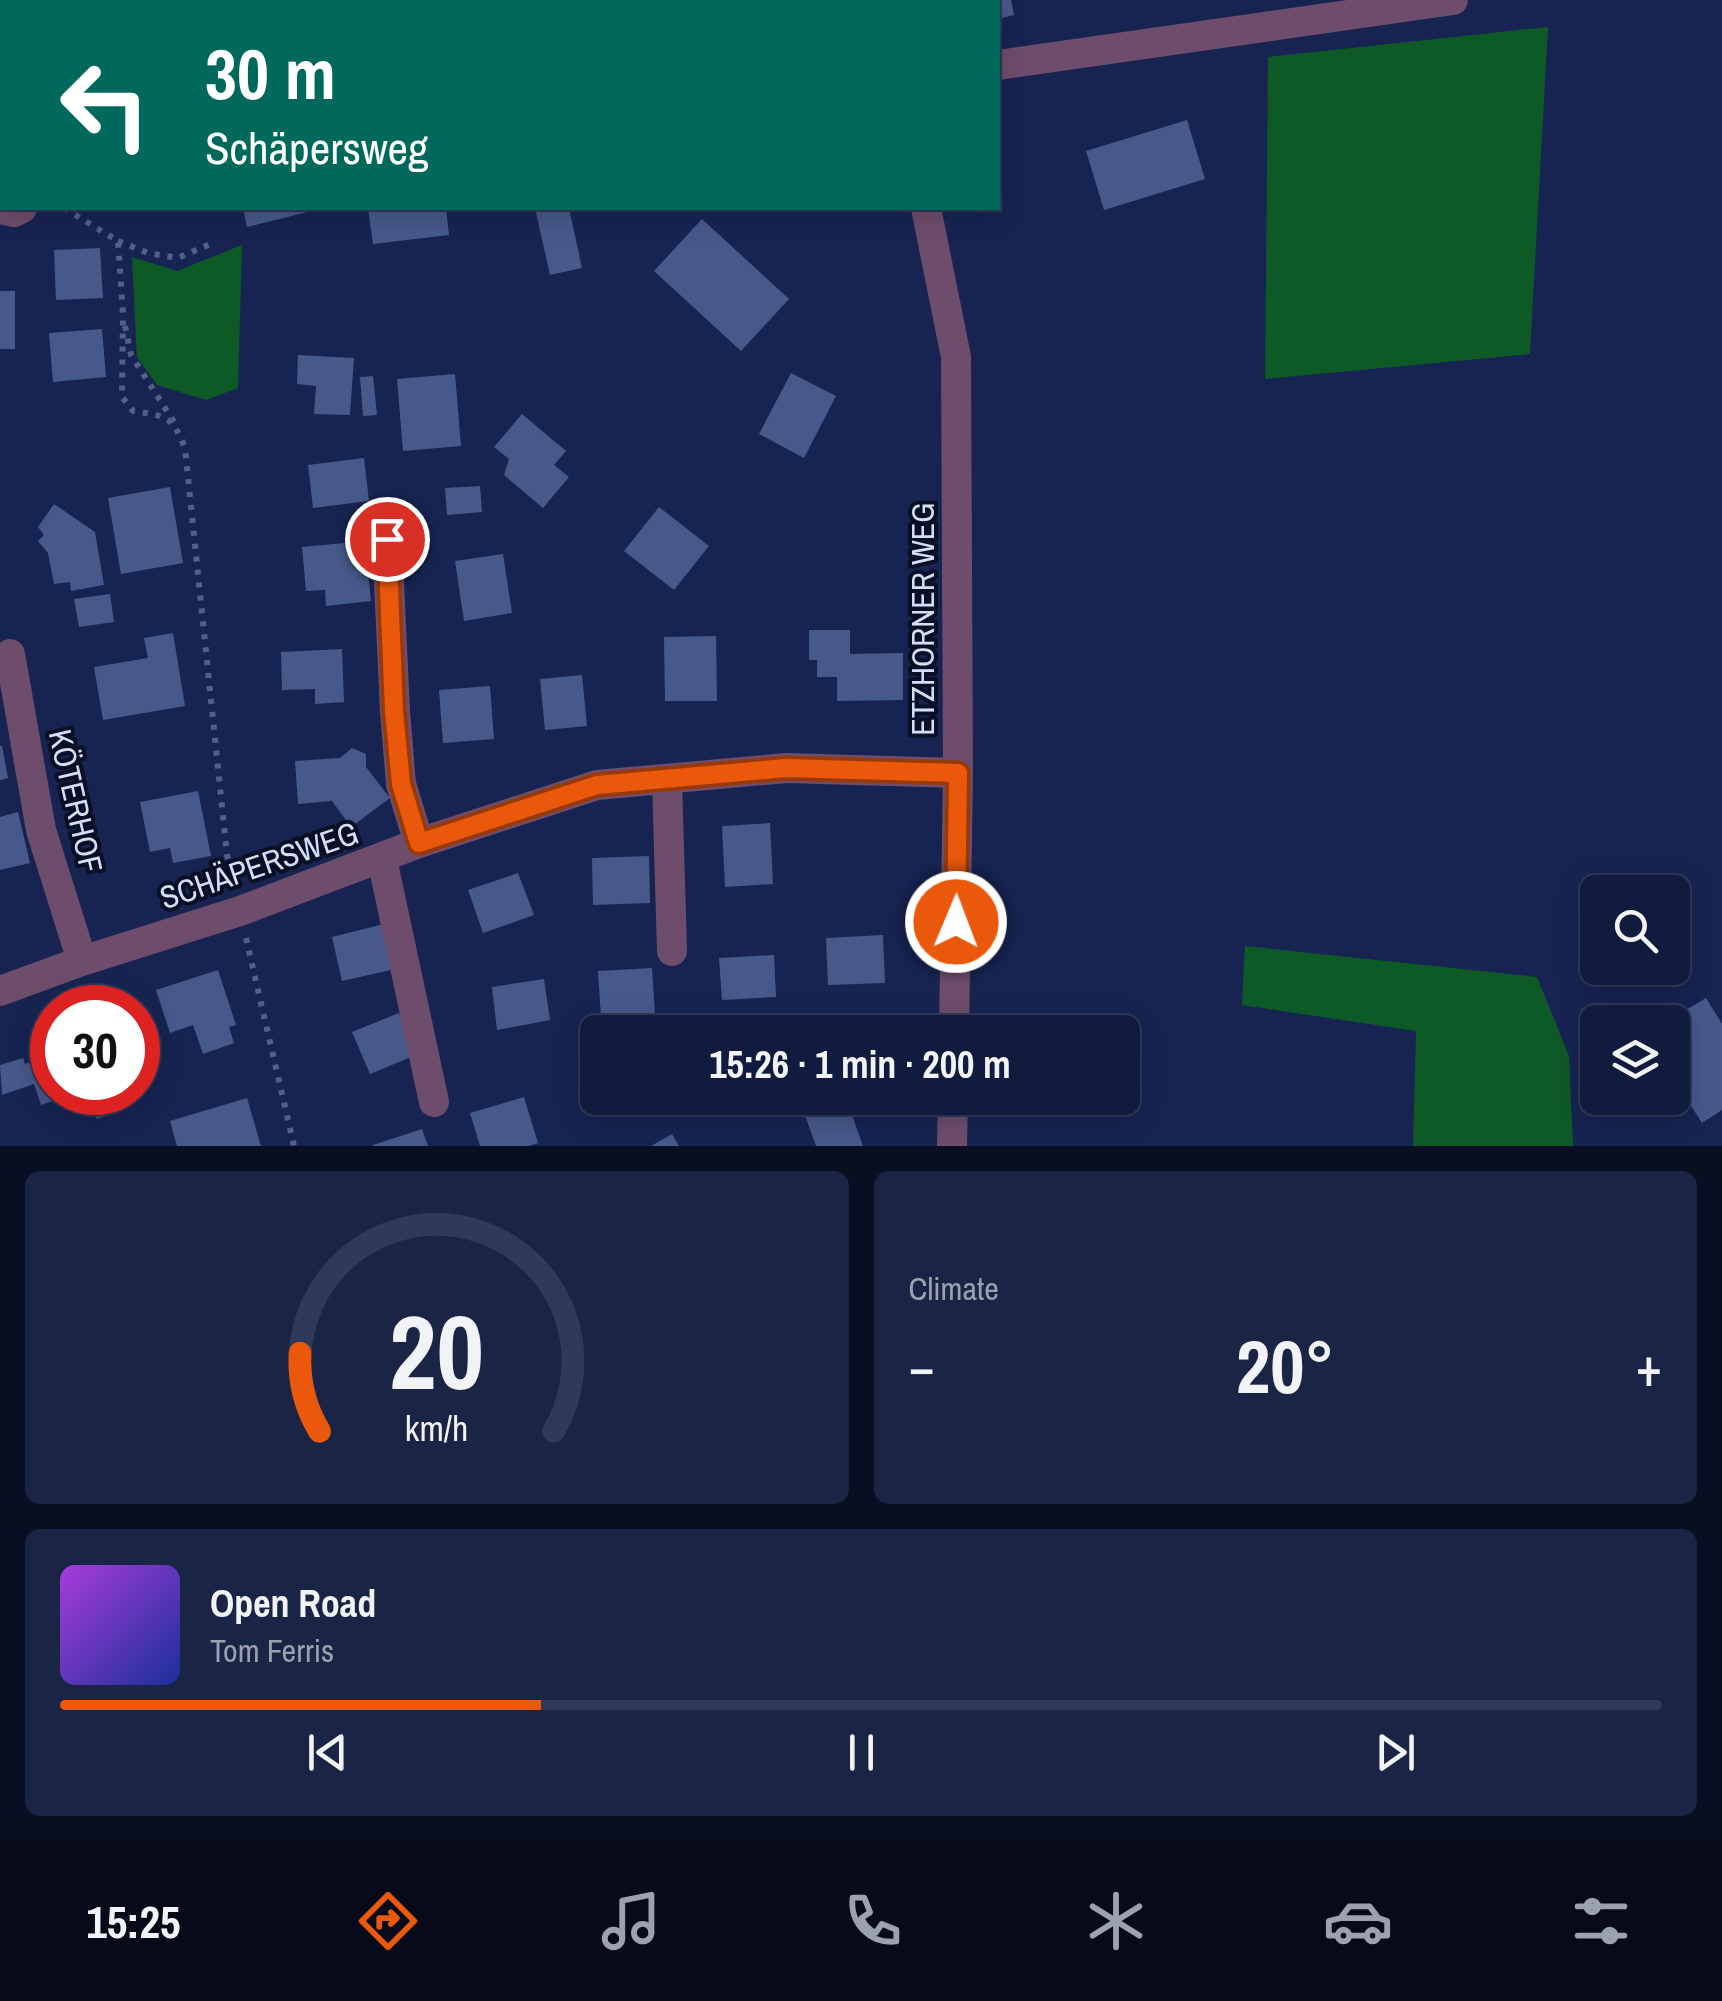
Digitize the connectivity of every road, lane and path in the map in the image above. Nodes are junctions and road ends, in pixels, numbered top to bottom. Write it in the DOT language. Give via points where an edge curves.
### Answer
graph roads {
  1 [pos="1454,0"];
  2 [pos="1000,65"];
  3 [pos="67,210"];
  4 [pos="926,210"];
  5 [pos="118,241"];
  6 [pos="210,244"];
  7 [pos="123,315"];
  8 [pos="176,425"];
  9 [pos="387,539"];
  10 [pos="10,654"];
  11 [pos="958,773"];
  12 [pos="667,780"];
  13 [pos="419,843"];
  14 [pos="382,859"];
  15 [pos="240,911"];
  16 [pos="672,950"];
  17 [pos="82,961"];
  18 [pos="0,992"];
  19 [pos="954,1015"];
  20 [pos="434,1102"];
  21 [pos="953,1115"];
  22 [pos="294,1146"];
  23 [pos="952,1146"];
  1 -- 2 [label="street"];
  3 -- 5 [label="path"];
  4 -- 11 [label="street, ETZHORNER WEG" via="956,357"];
  5 -- 6 [label="path" via="178,258"];
  5 -- 7 [label="path"];
  7 -- 8 [label="path" via="131,355"];
  7 -- 8 [label="path" via="122,397 133,411"];
  8 -- 15 [label="path" via="186,448 228,854"];
  9 -- 13 [label="street" via="401,784"];
  10 -- 17 [label="street, KÖTERHOF" via="41,830"];
  11 -- 12 [label="street, SCHÄPERSWEG" via="786,768"];
  11 -- 19 [label="street, ETZHORNER WEG"];
  12 -- 13 [label="street, SCHÄPERSWEG" via="597,785"];
  12 -- 16 [label="street"];
  13 -- 14 [label="street, SCHÄPERSWEG"];
  14 -- 15 [label="street, SCHÄPERSWEG"];
  14 -- 20 [label="street"];
  15 -- 17 [label="street, SCHÄPERSWEG"];
  15 -- 22 [label="path"];
  17 -- 18 [label="street, SCHÄPERSWEG"];
  21 -- 23 [label="street"];
}
